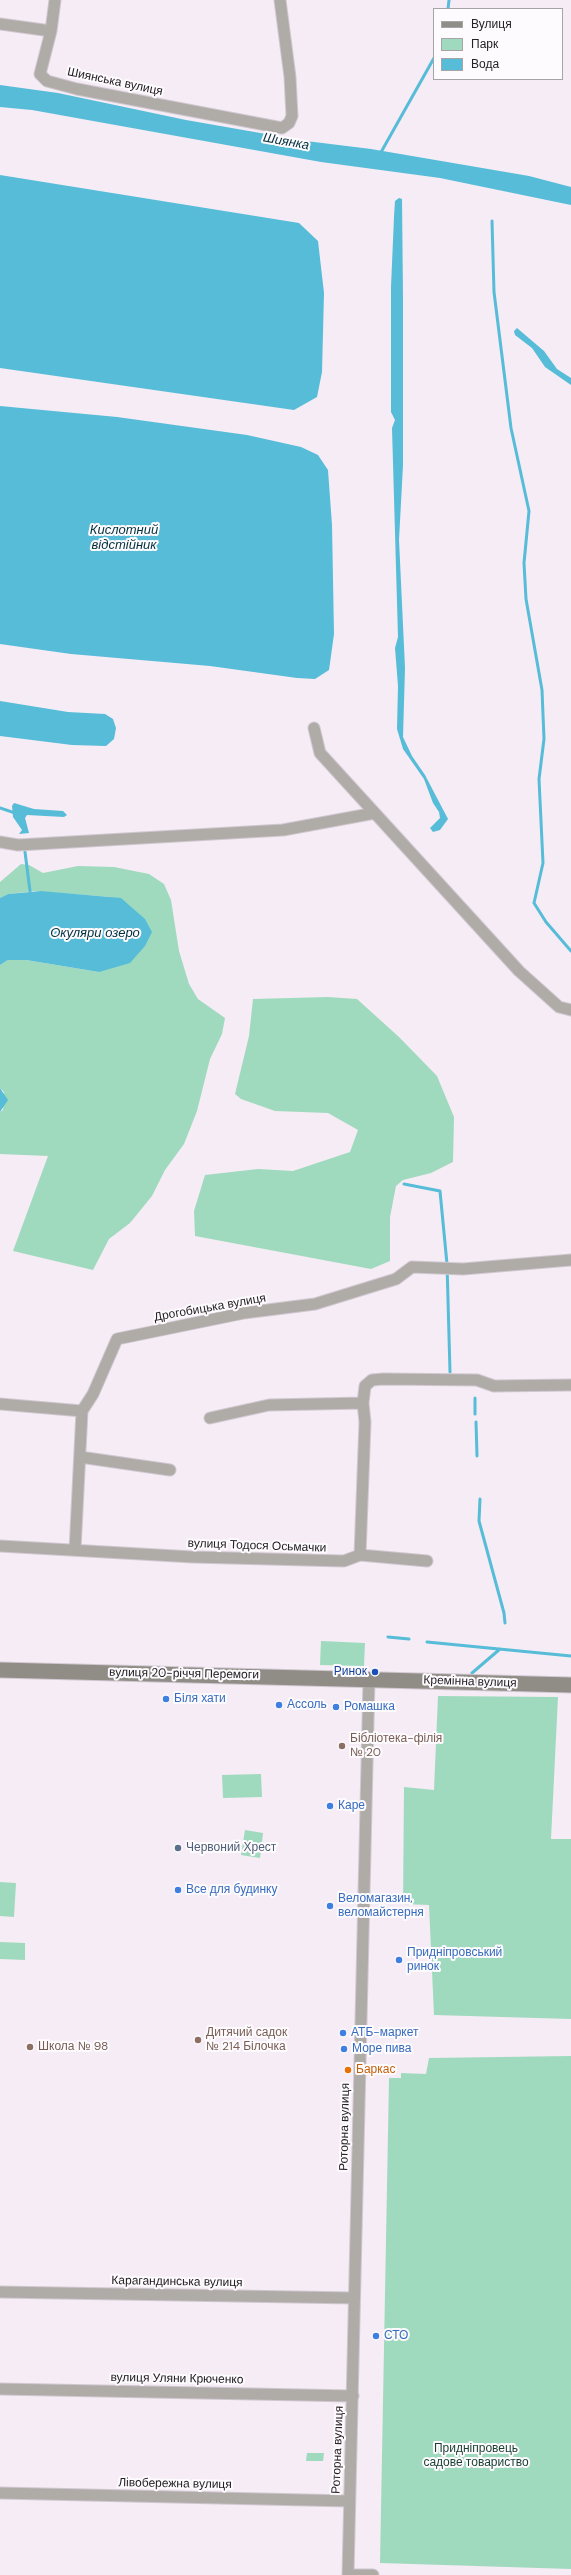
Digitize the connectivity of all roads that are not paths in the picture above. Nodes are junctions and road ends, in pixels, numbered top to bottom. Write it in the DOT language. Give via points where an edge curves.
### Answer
graph roads {
  1 [pos="55,0"];
  2 [pos="280,0"];
  3 [pos="0,24"];
  4 [pos="51,31"];
  5 [pos="314,728"];
  6 [pos="374,813"];
  7 [pos="0,842"];
  8 [pos="571,1010"];
  9 [pos="571,1260"];
  10 [pos="571,1386"];
  11 [pos="363,1403"];
  12 [pos="0,1404"];
  13 [pos="82,1411"];
  14 [pos="210,1418"];
  15 [pos="80,1457"];
  16 [pos="170,1470"];
  17 [pos="0,1546"];
  18 [pos="75,1550"];
  19 [pos="360,1555"];
  20 [pos="427,1561"];
  21 [pos="0,1670"];
  22 [pos="369,1679"];
  23 [pos="571,1685"];
  24 [pos="0,2292"];
  25 [pos="354,2298"];
  26 [pos="0,2389"];
  27 [pos="353,2396"];
  28 [pos="0,2493"];
  29 [pos="349,2501"];
  30 [pos="348,2575"];
  31 [pos="373,2575"];
  1 -- 4 [label="street"];
  2 -- 4 [label="street, Шиянська вулиця" via="290,77 292,116 289,123 282,128 47,81 40,74"];
  3 -- 4 [label="street"];
  5 -- 6 [label="street" via="320,753"];
  6 -- 7 [label="street" via="283,830 18,845"];
  6 -- 8 [label="street" via="519,971 559,1007"];
  9 -- 13 [label="street, Дрогобицька вулиця" via="462,1269 412,1267 396,1279 315,1304 244,1313 117,1339 93,1394"];
  10 -- 11 [label="street" via="494,1386 477,1380 383,1379 372,1380 365,1386"];
  11 -- 14 [label="street" via="269,1405"];
  11 -- 19 [label="street" via="365,1422"];
  12 -- 13 [label="street"];
  13 -- 15 [label="street"];
  15 -- 16 [label="street"];
  15 -- 18 [label="street"];
  17 -- 18 [label="street, вулиця Тодося Осьмачки"];
  18 -- 19 [label="street, вулиця Тодося Осьмачки" via="327,1562 344,1561"];
  19 -- 20 [label="street"];
  21 -- 22 [label="street, вулиця 20-річчя Перемоги"];
  22 -- 23 [label="street, Кремінна вулиця"];
  22 -- 25 [label="street, Роторна вулиця"];
  24 -- 25 [label="street, Карагандинська вулиця"];
  25 -- 27 [label="street, Роторна вулиця"];
  26 -- 27 [label="street, вулиця Уляни Крюченко"];
  27 -- 29 [label="street, Роторна вулиця"];
  28 -- 29 [label="street, Лівобережна вулиця"];
  29 -- 30 [label="street, Роторна вулиця"];
  30 -- 31 [label="street"];
}
